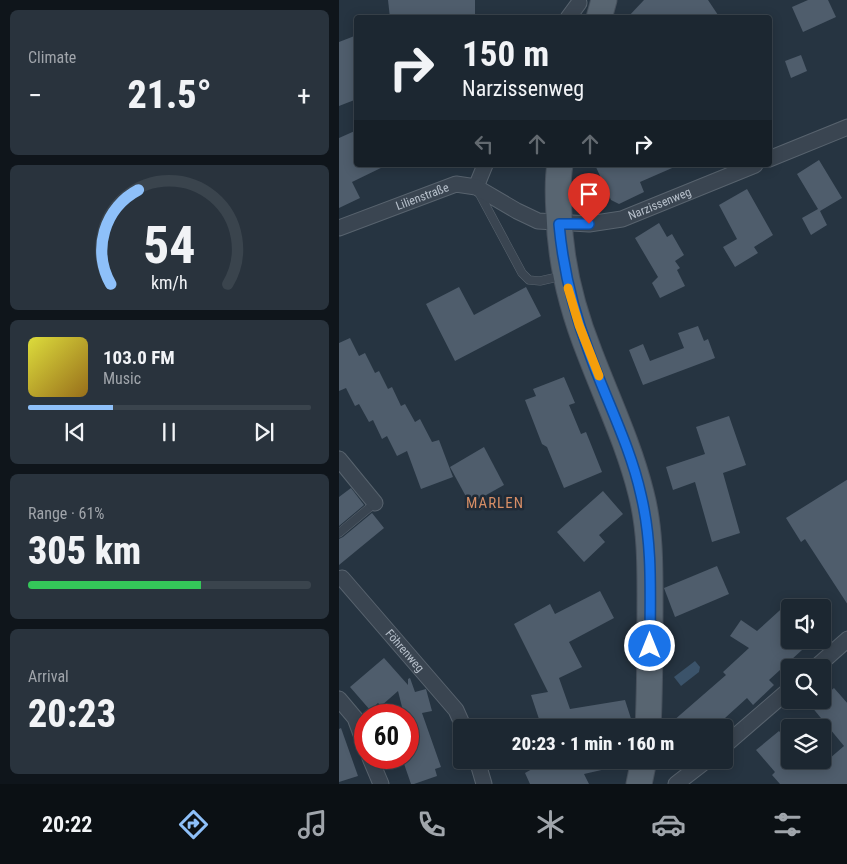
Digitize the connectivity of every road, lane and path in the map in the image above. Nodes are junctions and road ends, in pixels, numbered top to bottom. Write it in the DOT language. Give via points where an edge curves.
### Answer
graph roads {
  1 [pos="604,0"];
  2 [pos="589,10"];
  3 [pos="576,15"];
  4 [pos="847,127"];
  5 [pos="772,158"];
  6 [pos="484,167"];
  7 [pos="560,167"];
  8 [pos="750,167"];
  9 [pos="476,187"];
  10 [pos="559,224"];
  11 [pos="339,228"];
  12 [pos="566,275"];
  13 [pos="339,459"];
  14 [pos="375,503"];
  15 [pos="339,533"];
  16 [pos="342,578"];
  17 [pos="847,639"];
  18 [pos="825,659"];
  19 [pos="781,697"];
  20 [pos="339,699"];
  21 [pos="354,717"];
  22 [pos="460,719"];
  23 [pos="648,719"];
  24 [pos="733,738"];
  25 [pos="375,769"];
  26 [pos="480,769"];
  27 [pos="642,769"];
  28 [pos="695,769"];
  29 [pos="381,784"];
  30 [pos="484,784"];
  31 [pos="639,784"];
  32 [pos="676,784"];
  1 -- 2 [label="main road"];
  2 -- 3 [label="street"];
  4 -- 5 [label="street"];
  6 -- 9 [label="street"];
  7 -- 10 [label="main road"];
  8 -- 10 [label="street, Narzissenweg" via="622,220"];
  9 -- 10 [label="street, Lilienstraße" via="537,221"];
  9 -- 11 [label="street, Lilienstraße" via="457,184"];
  9 -- 12 [label="lane" via="522,273 529,280"];
  10 -- 12 [label="main road"];
  12 -- 23 [label="main road" via="579,325 622,432 641,494 650,570"];
  13 -- 14 [label="street"];
  14 -- 15 [label="lane"];
  16 -- 22 [label="street, Föhrenweg" via="456,710"];
  17 -- 18 [label="street"];
  19 -- 24 [label="street"];
  20 -- 21 [label="street"];
  25 -- 29 [label="street"];
  26 -- 30 [label="street"];
  27 -- 31 [label="main road"];
  28 -- 32 [label="street"];
}
